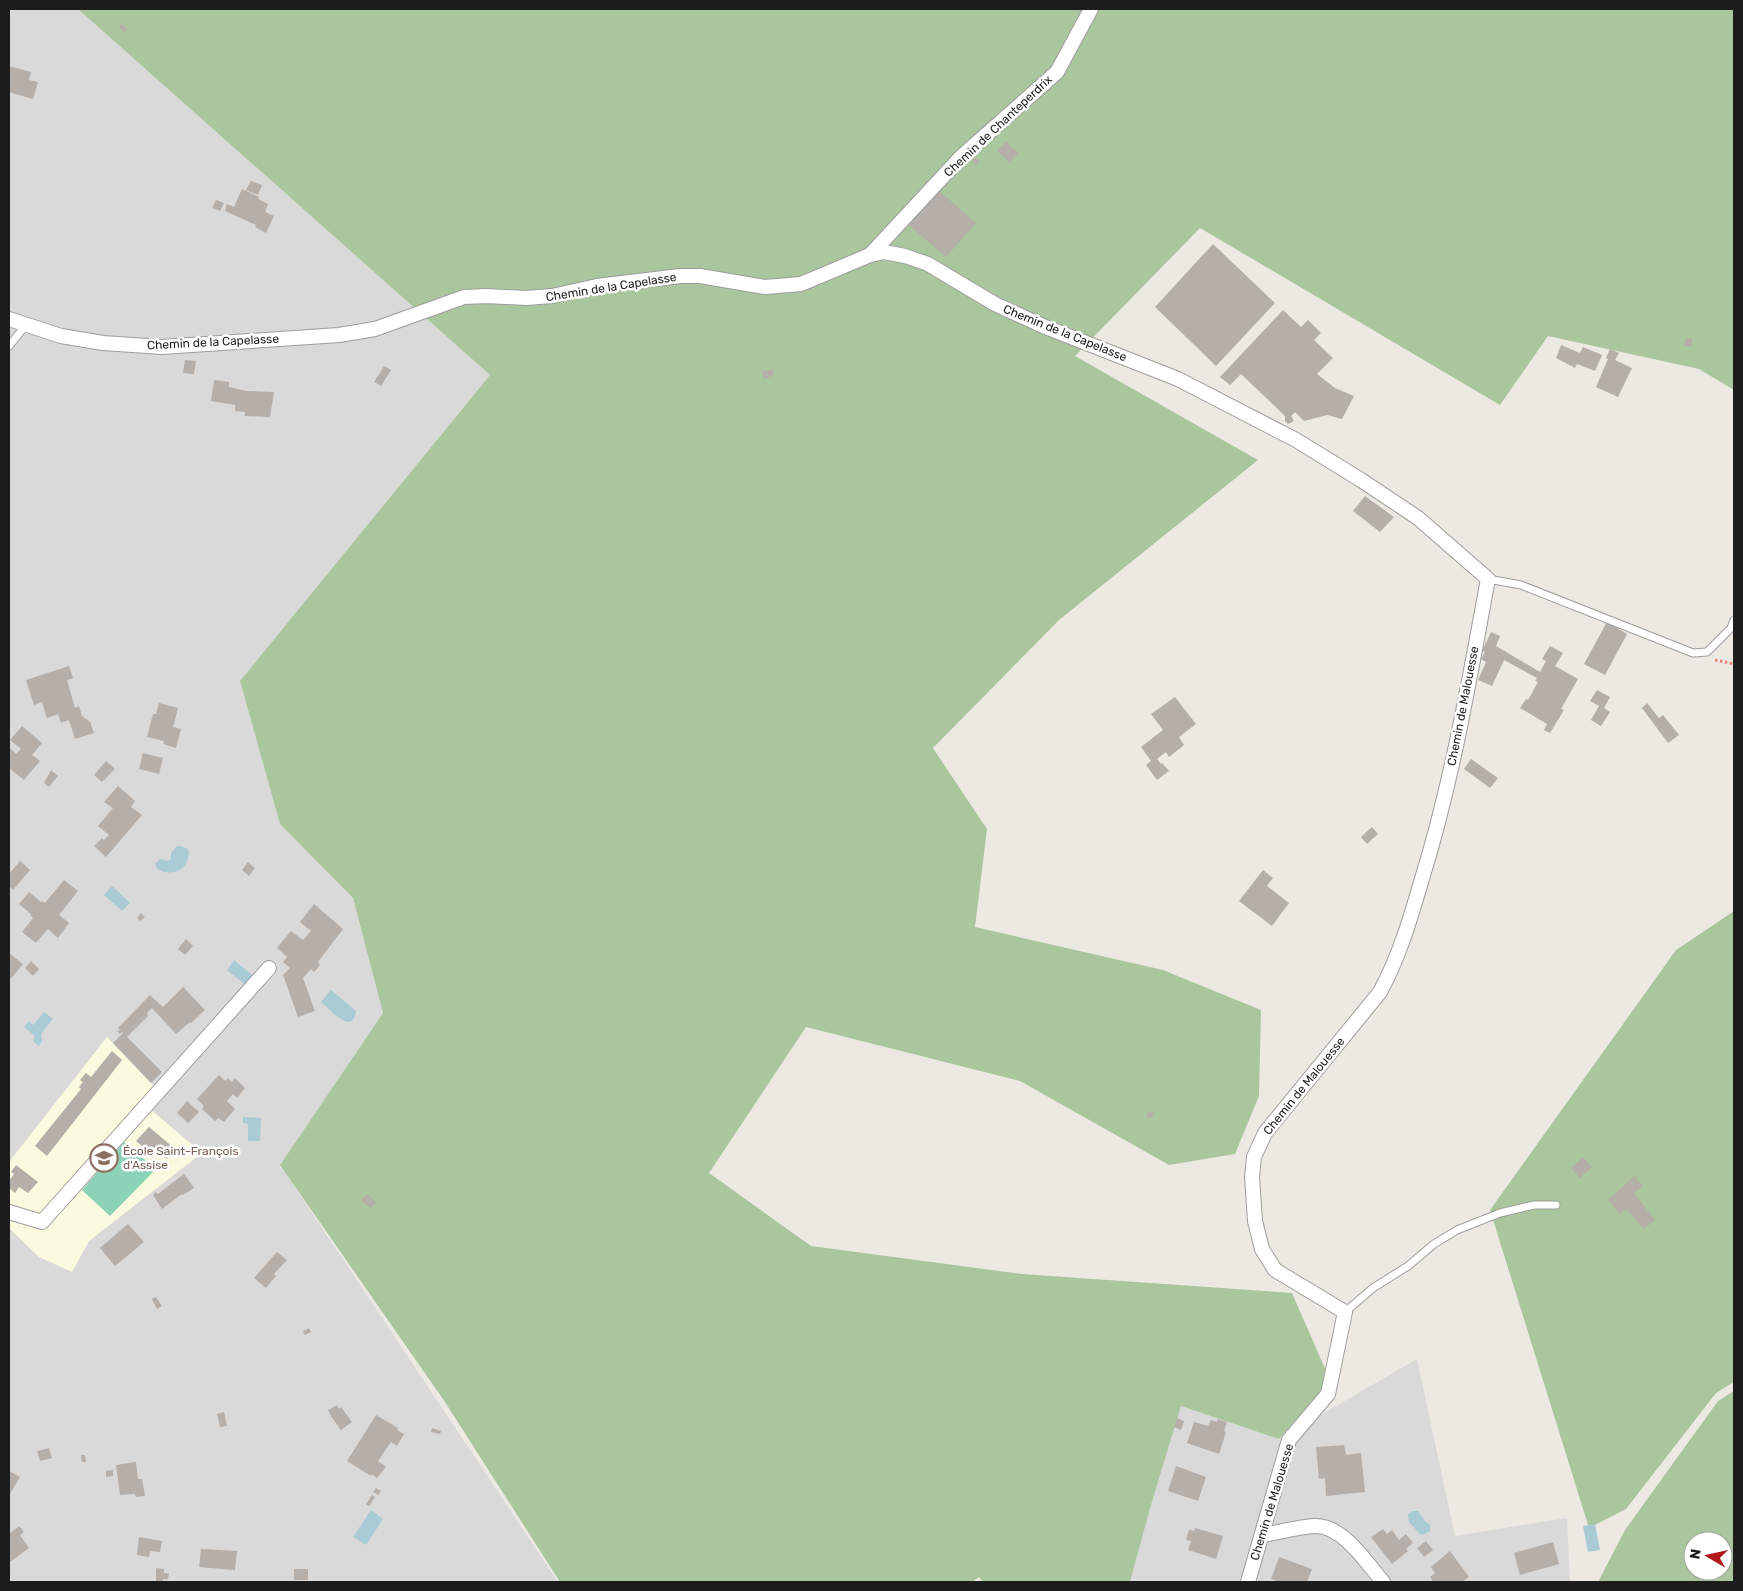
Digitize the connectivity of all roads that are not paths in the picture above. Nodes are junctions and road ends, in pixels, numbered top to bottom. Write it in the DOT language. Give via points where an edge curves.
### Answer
graph roads {
  1 [pos="1091,9"];
  2 [pos="870,255"];
  3 [pos="9,319"];
  4 [pos="26,325"];
  5 [pos="9,346"];
  6 [pos="1488,579"];
  7 [pos="1734,620"];
  8 [pos="269,968"];
  9 [pos="1556,1205"];
  10 [pos="9,1212"];
  11 [pos="1345,1312"];
  12 [pos="1262,1535"];
  13 [pos="1248,1582"];
  14 [pos="1383,1582"];
  1 -- 2 [label="street, Chemin de Chanteperdrix" via="1057,72 961,157"];
  2 -- 4 [label="street, Chemin de la Capelasse" via="801,284 765,287 700,276 680,276 597,286 552,296 464,297 375,329 339,336 162,347 61,336"];
  2 -- 6 [label="street, Chemin de la Capelasse" via="884,252 928,264 995,304 1178,379 1296,440 1418,518"];
  3 -- 4 [label="street, Chemin de la Capelasse"];
  4 -- 5 [label="lane"];
  6 -- 7 [label="lane" via="1521,586 1693,653 1707,652 1731,628"];
  6 -- 11 [label="street, Chemin de Malouesse" via="1458,741 1433,845 1393,968 1380,992 1265,1133 1254,1157 1255,1221 1262,1249 1275,1270"];
  8 -- 10 [label="street" via="42,1222"];
  9 -- 11 [label="lane" via="1534,1205 1500,1213 1457,1230 1373,1288"];
  11 -- 12 [label="street, Chemin de Malouesse" via="1328,1394 1289,1440"];
  12 -- 13 [label="street, Chemin de Malouesse"];
  12 -- 14 [label="street" via="1317,1525 1335,1531 1355,1548"];
}
